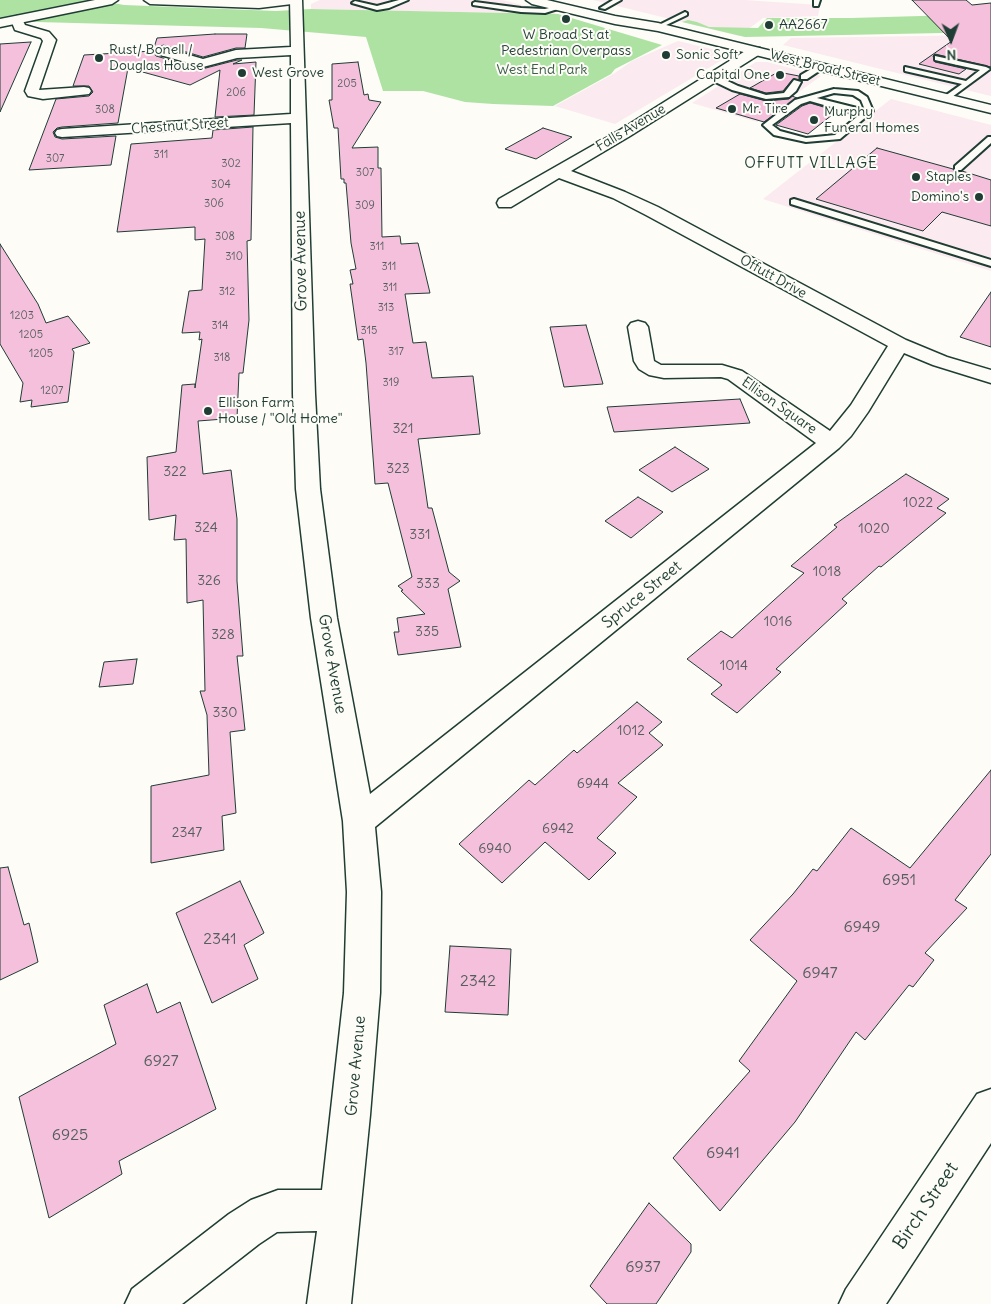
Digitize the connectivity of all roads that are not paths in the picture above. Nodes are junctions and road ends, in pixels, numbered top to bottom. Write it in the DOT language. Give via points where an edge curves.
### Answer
graph roads {
  1 [pos="112,0"];
  2 [pos="150,0"];
  3 [pos="294,0"];
  4 [pos="405,0"];
  5 [pos="532,0"];
  6 [pos="618,0"];
  7 [pos="355,3"];
  8 [pos="558,3"];
  9 [pos="475,4"];
  10 [pos="603,8"];
  11 [pos="684,14"];
  12 [pos="17,20"];
  13 [pos="0,23"];
  14 [pos="658,26"];
  15 [pos="162,51"];
  16 [pos="297,51"];
  17 [pos="755,51"];
  18 [pos="938,58"];
  19 [pos="821,67"];
  20 [pos="908,69"];
  21 [pos="712,77"];
  22 [pos="967,83"];
  23 [pos="864,87"];
  24 [pos="84,91"];
  25 [pos="808,98"];
  26 [pos="948,98"];
  27 [pos="991,109"];
  28 [pos="865,114"];
  29 [pos="297,118"];
  30 [pos="62,133"];
  31 [pos="991,139"];
  32 [pos="958,168"];
  33 [pos="558,172"];
  34 [pos="794,202"];
  35 [pos="505,203"];
  36 [pos="991,263"];
  37 [pos="638,327"];
  38 [pos="899,344"];
  39 [pos="991,377"];
  40 [pos="831,443"];
  41 [pos="359,822"];
  42 [pos="991,1108"];
  43 [pos="340,1210"];
  44 [pos="869,1301"];
  45 [pos="147,1304"];
  46 [pos="329,1304"];
  1 -- 12 [label="street"];
  2 -- 3 [label="street" via="259,4"];
  3 -- 16 [label="street, Grove Avenue"];
  4 -- 7 [label="lane" via="378,8"];
  5 -- 8 [label="street, West Broad Street"];
  6 -- 10 [label="lane"];
  8 -- 9 [label="lane" via="545,11"];
  8 -- 10 [label="street, West Broad Street"];
  8 -- 14 [label="street, West Broad Street" via="615,20"];
  10 -- 14 [label="street, West Broad Street"];
  11 -- 14 [label="lane"];
  12 -- 13 [label="street"];
  12 -- 24 [label="street" via="19,27 45,35 50,40 33,93"];
  14 -- 17 [label="street, West Broad Street"];
  15 -- 16 [label="street" via="203,63 236,54"];
  16 -- 29 [label="street, Grove Avenue"];
  17 -- 19 [label="street, West Broad Street"];
  17 -- 21 [label="street, Falls Avenue"];
  18 -- 22 [label="lane" via="986,69"];
  19 -- 21 [label="lane" via="800,80 786,95 766,97"];
  19 -- 23 [label="street, West Broad Street"];
  20 -- 22 [label="lane"];
  21 -- 33 [label="street, Falls Avenue"];
  22 -- 26 [label="lane"];
  23 -- 25 [label="lane"];
  23 -- 26 [label="street, West Broad Street"];
  23 -- 28 [label="lane" via="869,111"];
  25 -- 28 [label="lane"];
  25 -- 28 [label="lane" via="767,126 777,133 806,140 821,139 837,137"];
  26 -- 27 [label="street, West Broad Street"];
  29 -- 30 [label="street, Chestnut Street"];
  29 -- 41 [label="street, Grove Avenue" via="308,489 324,618"];
  31 -- 32 [label="lane"];
  33 -- 35 [label="street, Falls Avenue"];
  33 -- 38 [label="street, Offutt Drive" via="652,211"];
  34 -- 36 [label="lane"];
  37 -- 40 [label="street, Ellison Square" via="644,361 651,368 664,372 722,371 735,376"];
  38 -- 39 [label="street, Offutt Drive"];
  38 -- 40 [label="street, Spruce Street" via="860,408"];
  40 -- 41 [label="street, Spruce Street"];
  41 -- 43 [label="street, Grove Avenue" via="364,892 362,993"];
  42 -- 44 [label="street, Birch Street"];
  43 -- 45 [label="street" via="278,1211 266,1215"];
  43 -- 46 [label="street, Grove Avenue"];
}
